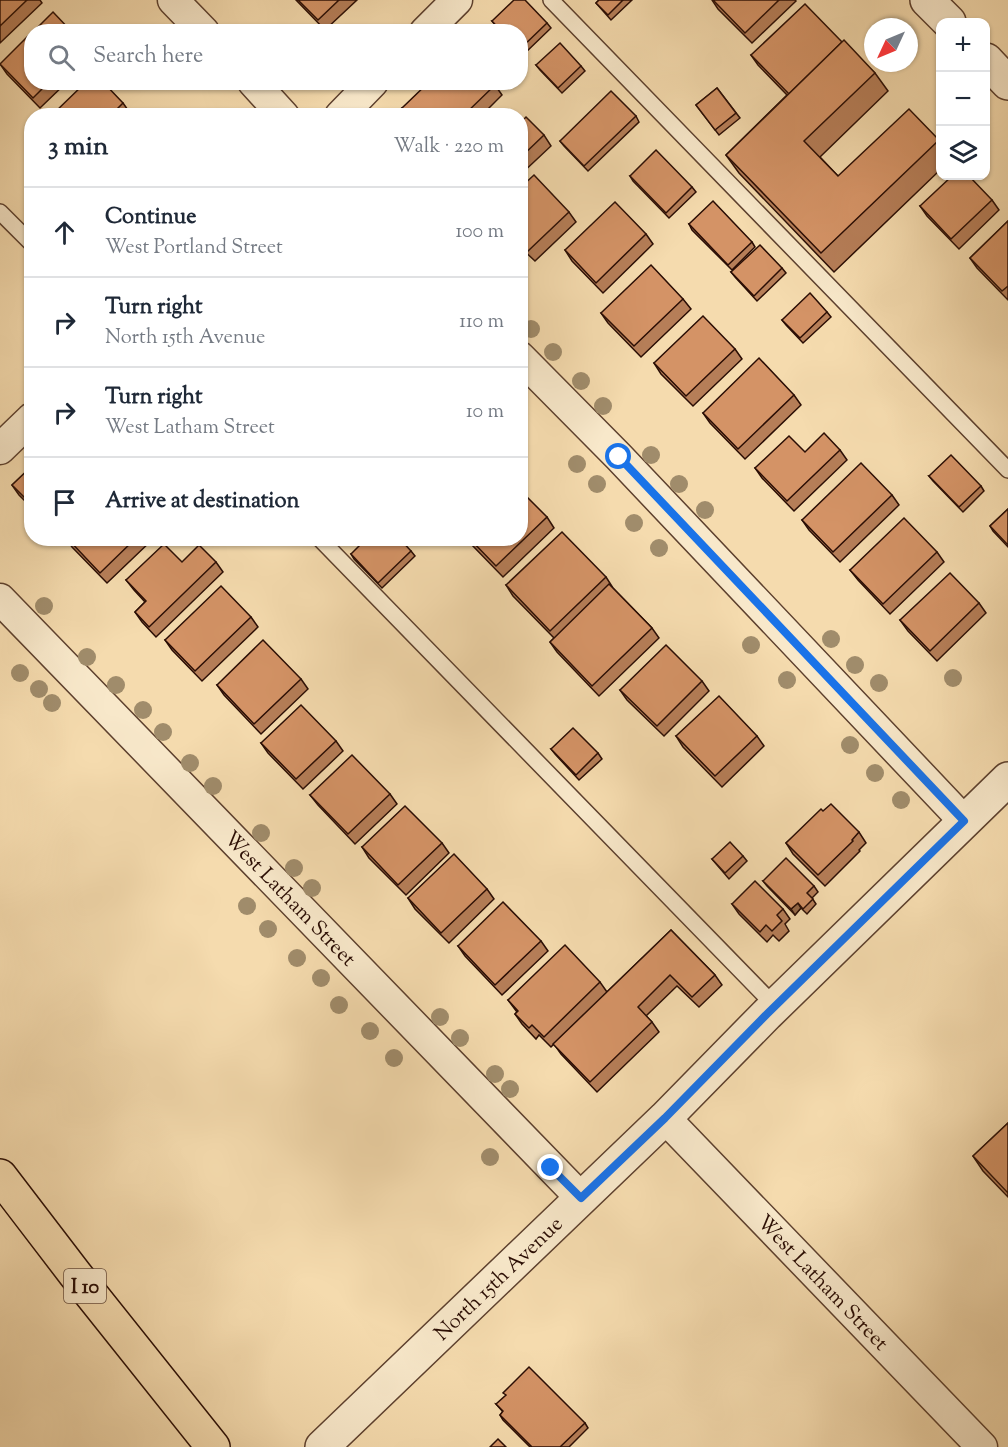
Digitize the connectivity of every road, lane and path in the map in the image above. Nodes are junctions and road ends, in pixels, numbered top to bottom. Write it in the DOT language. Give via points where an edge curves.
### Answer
graph roads {
  1 [pos="173,0"];
  2 [pos="458,0"];
  3 [pos="551,0"];
  4 [pos="927,0"];
  5 [pos="945,18"];
  6 [pos="196,24"];
  7 [pos="433,24"];
  8 [pos="990,64"];
  9 [pos="1008,83"];
  10 [pos="260,90"];
  11 [pos="365,90"];
  12 [pos="277,108"];
  13 [pos="348,108"];
  14 [pos="0,212"];
  15 [pos="24,236"];
  16 [pos="528,365"];
  17 [pos="24,426"];
  18 [pos="0,449"];
  19 [pos="1008,470"];
  20 [pos="327,546"];
  21 [pos="0,599"];
  22 [pos="1008,779"];
  23 [pos="964,821"];
  24 [pos="775,1006"];
  25 [pos="665,1118"];
  26 [pos="0,1176"];
  27 [pos="581,1198"];
  28 [pos="213,1447"];
  29 [pos="322,1447"];
  30 [pos="982,1447"];
  1 -- 6 [label="street"];
  2 -- 7 [label="street"];
  3 -- 19 [label="lane"];
  4 -- 5 [label="street"];
  8 -- 9 [label="street"];
  10 -- 12 [label="street"];
  11 -- 13 [label="street"];
  14 -- 15 [label="lane"];
  16 -- 23 [label="street"];
  17 -- 18 [label="street"];
  20 -- 24 [label="lane"];
  21 -- 27 [label="street, West Latham Street"];
  22 -- 23 [label="street, North 15th Avenue"];
  23 -- 24 [label="street, North 15th Avenue"];
  24 -- 25 [label="street, North 15th Avenue"];
  25 -- 27 [label="street, North 15th Avenue"];
  25 -- 30 [label="street, West Latham Street"];
  26 -- 28 [label="highway, I 10"];
  27 -- 29 [label="street, North 15th Avenue"];
}
